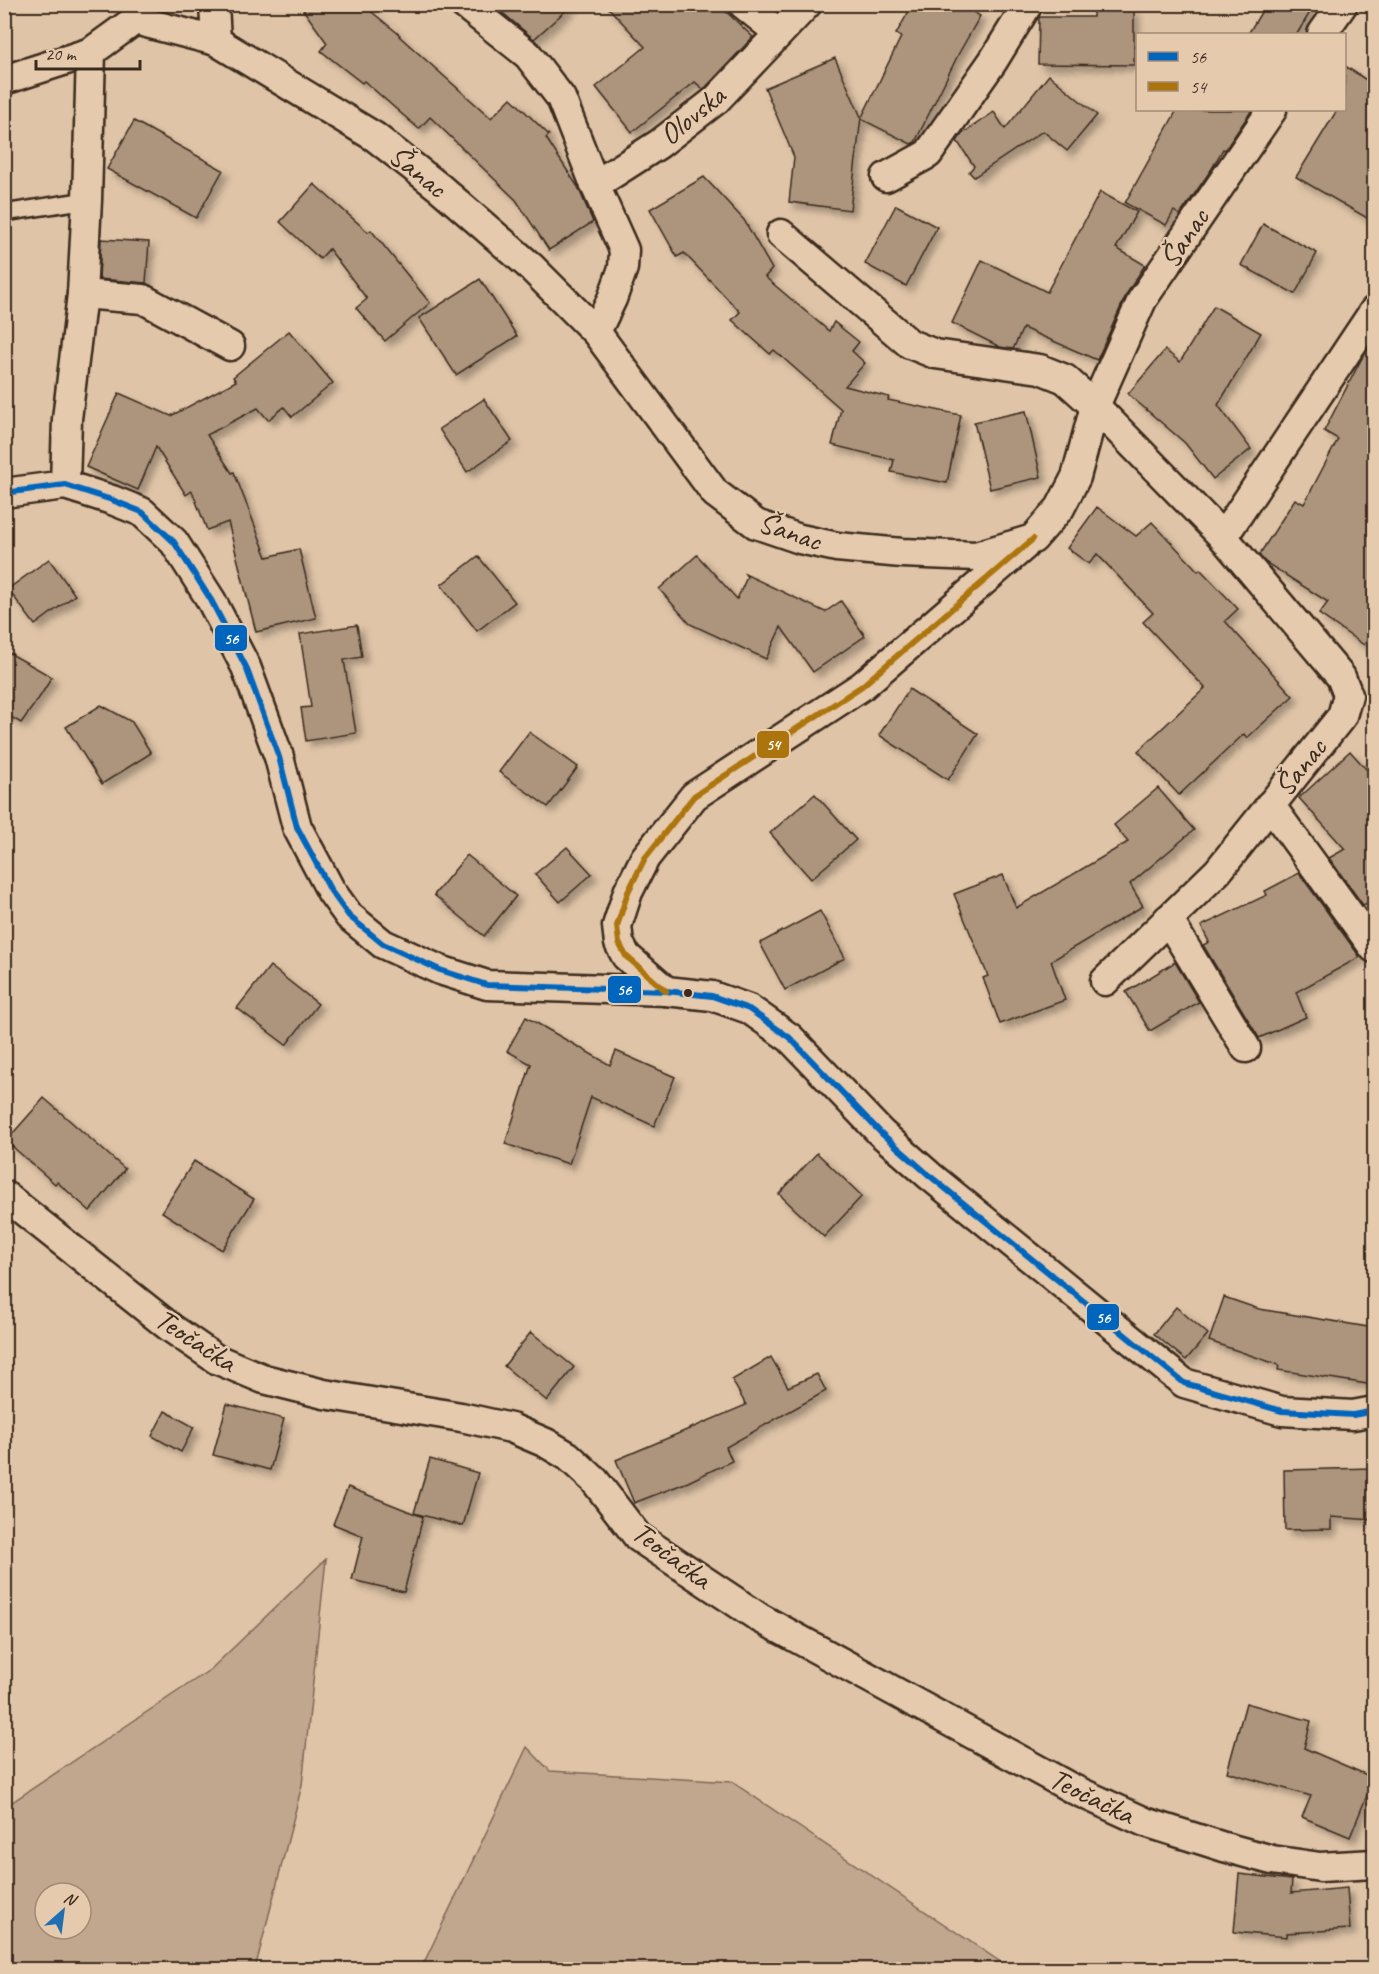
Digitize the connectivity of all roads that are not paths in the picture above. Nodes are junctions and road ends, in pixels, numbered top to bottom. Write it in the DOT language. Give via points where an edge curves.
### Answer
graph roads {
  1 [pos="214,4"];
  2 [pos="464,4"];
  3 [pos="743,4"];
  4 [pos="807,4"];
  5 [pos="1028,4"];
  6 [pos="1343,4"];
  7 [pos="135,12"];
  8 [pos="779,33"];
  9 [pos="1323,33"];
  10 [pos="216,41"];
  11 [pos="91,52"];
  12 [pos="4,80"];
  13 [pos="1271,111"];
  14 [pos="886,177"];
  15 [pos="595,185"];
  16 [pos="87,200"];
  17 [pos="4,213"];
  18 [pos="781,234"];
  19 [pos="82,294"];
  20 [pos="1374,311"];
  21 [pos="596,332"];
  22 [pos="230,346"];
  23 [pos="1095,406"];
  24 [pos="64,485"];
  25 [pos="4,493"];
  26 [pos="1223,537"];
  27 [pos="1033,539"];
  28 [pos="1270,805"];
  29 [pos="1168,920"];
  30 [pos="1374,948"];
  31 [pos="1105,981"];
  32 [pos="666,991"];
  33 [pos="1246,1048"];
  34 [pos="4,1195"];
  35 [pos="1374,1411"];
  36 [pos="1374,1864"];
  1 -- 10 [label="street"];
  2 -- 15 [label="street" via="528,56 561,98"];
  3 -- 8 [label="street"];
  4 -- 8 [label="street, Olovska"];
  5 -- 14 [label="street" via="928,154"];
  6 -- 9 [label="street"];
  7 -- 10 [label="street, Šanac"];
  7 -- 11 [label="street, Šanac"];
  8 -- 15 [label="street, Olovska" via="716,100 659,144"];
  10 -- 21 [label="street, Šanac" via="375,137 530,266"];
  11 -- 12 [label="street, Šanac"];
  11 -- 16 [label="street"];
  13 -- 23 [label="street, Šanac" via="1142,300"];
  15 -- 21 [label="street" via="624,250 623,268"];
  16 -- 17 [label="lane"];
  16 -- 19 [label="street"];
  18 -- 23 [label="street, Šanac" via="910,344 935,354 1040,369 1065,379"];
  19 -- 22 [label="street" via="143,299"];
  19 -- 24 [label="street" via="67,419"];
  20 -- 26 [label="street"];
  21 -- 27 [label="street, Šanac" via="715,493 756,524 837,547 902,553 976,556"];
  23 -- 26 [label="street, Šanac"];
  23 -- 27 [label="street, Šanac" via="1076,477 1060,508"];
  24 -- 25 [label="street"];
  24 -- 32 [label="street" via="142,513 174,542 211,600 246,667 279,757 297,827 349,916 383,944 440,970 487,985"];
  26 -- 28 [label="street, Šanac" via="1341,677 1348,695 1342,716"];
  27 -- 32 [label="street, Šanac" via="862,686 694,796 645,858 627,892 616,926 618,943 626,956"];
  28 -- 29 [label="street, Šanac" via="1218,871"];
  28 -- 30 [label="street"];
  29 -- 31 [label="street, Šanac"];
  29 -- 33 [label="street"];
  32 -- 35 [label="street" via="712,996 749,1010 790,1038 905,1155 1184,1383 1282,1411 1353,1415"];
  34 -- 36 [label="street, Teočačka" via="216,1359 264,1379 324,1394 511,1428 546,1443 568,1456 595,1481 638,1537 760,1618 1073,1789 1145,1822 1272,1860 1320,1867"];
}
